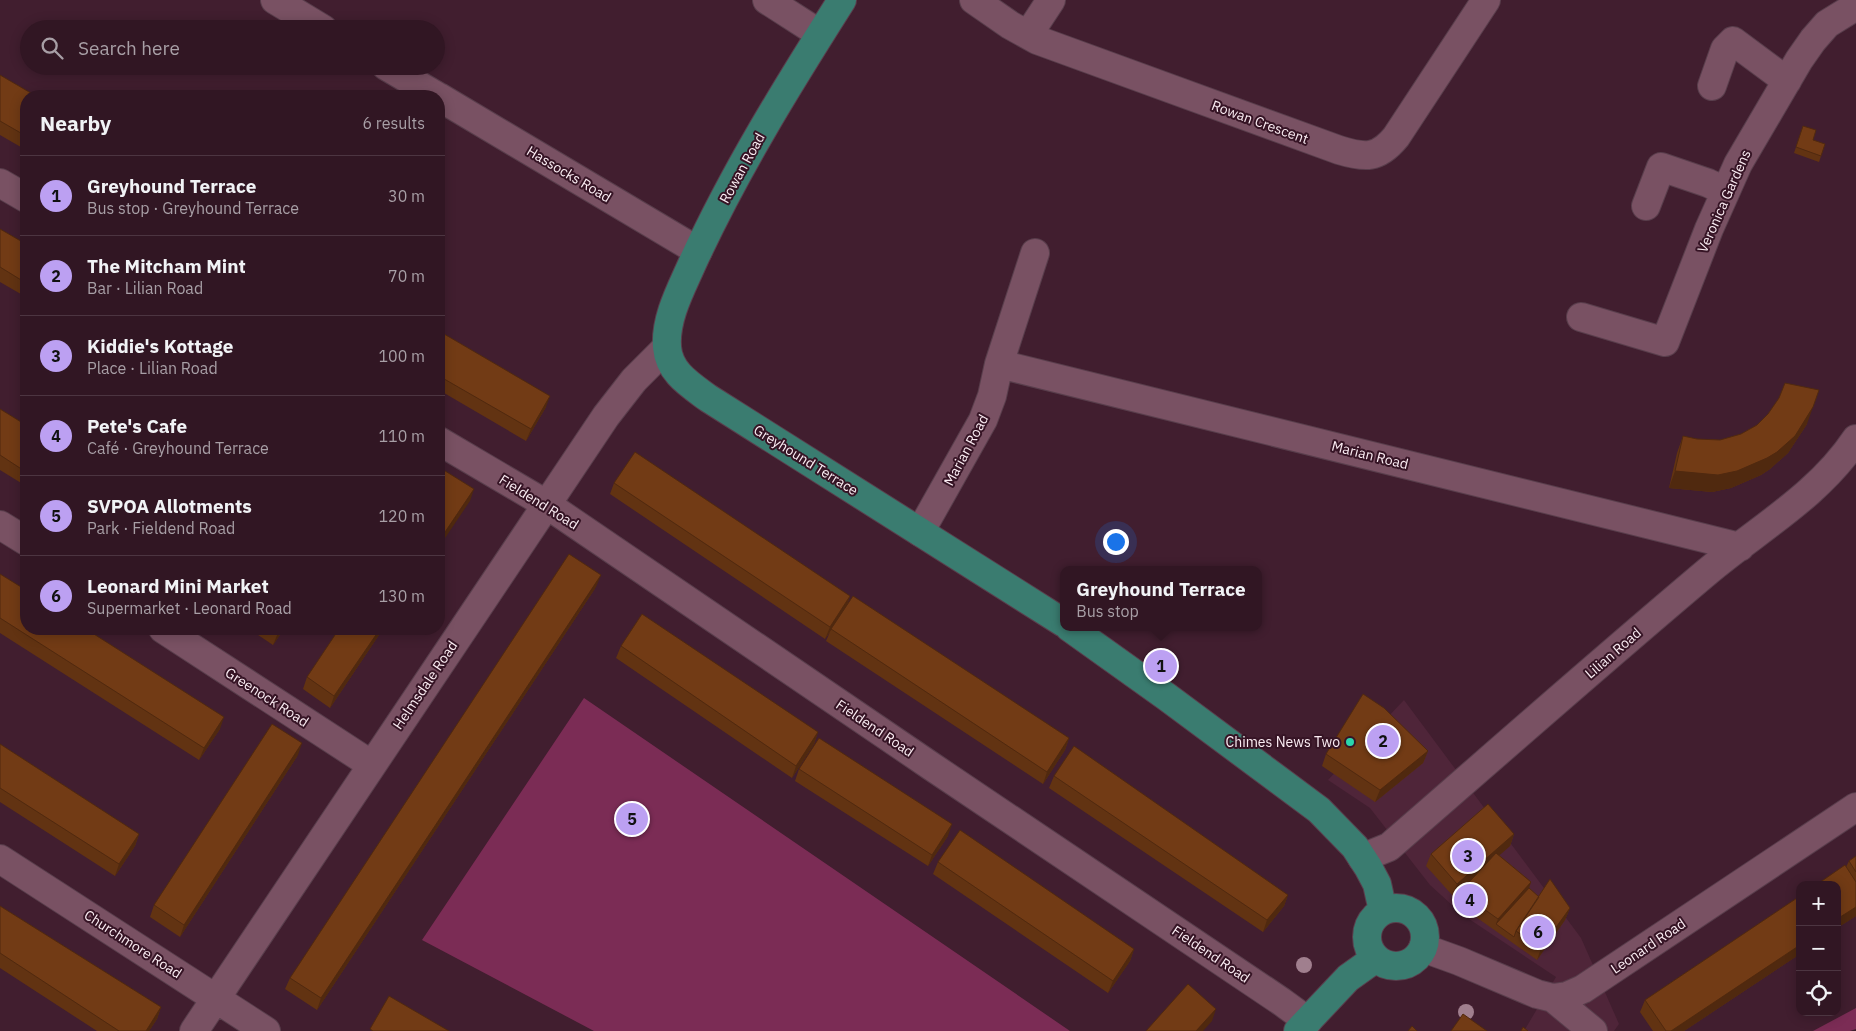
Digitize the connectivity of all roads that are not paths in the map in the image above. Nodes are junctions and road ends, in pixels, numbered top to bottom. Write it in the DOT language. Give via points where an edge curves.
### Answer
graph roads {
  1 [pos="275,0"];
  2 [pos="767,0"];
  3 [pos="842,0"];
  4 [pos="974,0"];
  5 [pos="1051,0"];
  6 [pos="1486,0"];
  7 [pos="1856,6"];
  8 [pos="308,20"];
  9 [pos="820,34"];
  10 [pos="1028,35"];
  11 [pos="401,75"];
  12 [pos="1787,81"];
  13 [pos="1712,86"];
  14 [pos="426,90"];
  15 [pos="445,101"];
  16 [pos="0,183"];
  17 [pos="1725,191"];
  18 [pos="20,195"];
  19 [pos="1646,206"];
  20 [pos="698,251"];
  21 [pos="1034,253"];
  22 [pos="1581,317"];
  23 [pos="667,347"];
  24 [pos="1000,364"];
  25 [pos="1856,439"];
  26 [pos="445,445"];
  27 [pos="546,504"];
  28 [pos="0,525"];
  29 [pos="920,532"];
  30 [pos="20,537"];
  31 [pos="1740,547"];
  32 [pos="1060,620"];
  33 [pos="1075,631"];
  34 [pos="172,635"];
  35 [pos="372,765"];
  36 [pos="1856,807"];
  37 [pos="1362,858"];
  38 [pos="0,859"];
  39 [pos="1383,912"];
  40 [pos="1423,948"];
  41 [pos="1376,958"];
  42 [pos="216,998"];
  43 [pos="1553,998"];
  44 [pos="1303,1026"];
  45 [pos="194,1031"];
  46 [pos="266,1031"];
  47 [pos="1593,1031"];
  1 -- 8 [label="street"];
  2 -- 9 [label="street"];
  3 -- 9 [label="main road, Rowan Road"];
  4 -- 10 [label="street, Rowan Crescent"];
  5 -- 10 [label="street"];
  6 -- 10 [label="street, Rowan Crescent" via="1393,141 1382,151 1366,155 1339,150"];
  7 -- 12 [label="street, Veronica Gardens" via="1813,40"];
  9 -- 20 [label="main road, Rowan Road" via="750,151"];
  11 -- 14 [label="street, Hassocks Road"];
  12 -- 13 [label="street" via="1733,41 1725,49"];
  12 -- 17 [label="street, Veronica Gardens"];
  15 -- 20 [label="street, Hassocks Road"];
  16 -- 18 [label="street"];
  17 -- 19 [label="street" via="1661,167"];
  17 -- 22 [label="street, Veronica Gardens" via="1665,342"];
  20 -- 23 [label="main road, Rowan Road" via="669,323"];
  21 -- 24 [label="street, Marian Road"];
  23 -- 27 [label="street, Helmsdale Road" via="634,380 606,416"];
  23 -- 29 [label="main road, Greyhound Terrace" via="675,371 692,387"];
  24 -- 29 [label="street, Marian Road" via="976,435"];
  24 -- 31 [label="street, Marian Road"];
  25 -- 31 [label="street, Lilian Road" via="1801,500"];
  26 -- 27 [label="street, Fieldend Road"];
  27 -- 35 [label="street, Helmsdale Road"];
  27 -- 44 [label="street, Fieldend Road" via="1282,1002"];
  28 -- 30 [label="street"];
  29 -- 32 [label="main road, Greyhound Terrace"];
  31 -- 37 [label="street, Lilian Road" via="1389,847"];
  33 -- 37 [label="main road" via="1319,810"];
  34 -- 35 [label="street, Greenock Road"];
  35 -- 42 [label="street, Helmsdale Road"];
  36 -- 43 [label="street, Leonard Road" via="1584,988"];
  37 -- 39 [label="main road" via="1377,884"];
  38 -- 42 [label="street, Churchmore Road"];
  39 -- 40 [label="main road" via="1400,908 1416,916 1424,931"];
  39 -- 41 [label="main road" via="1368,928 1367,938"];
  40 -- 41 [label="main road" via="1407,964 1396,966"];
  40 -- 43 [label="street"];
  41 -- 44 [label="main road" via="1348,978"];
  42 -- 45 [label="street, Helmsdale Road"];
  42 -- 46 [label="street, Churchmore Road"];
  43 -- 47 [label="street"];
}
